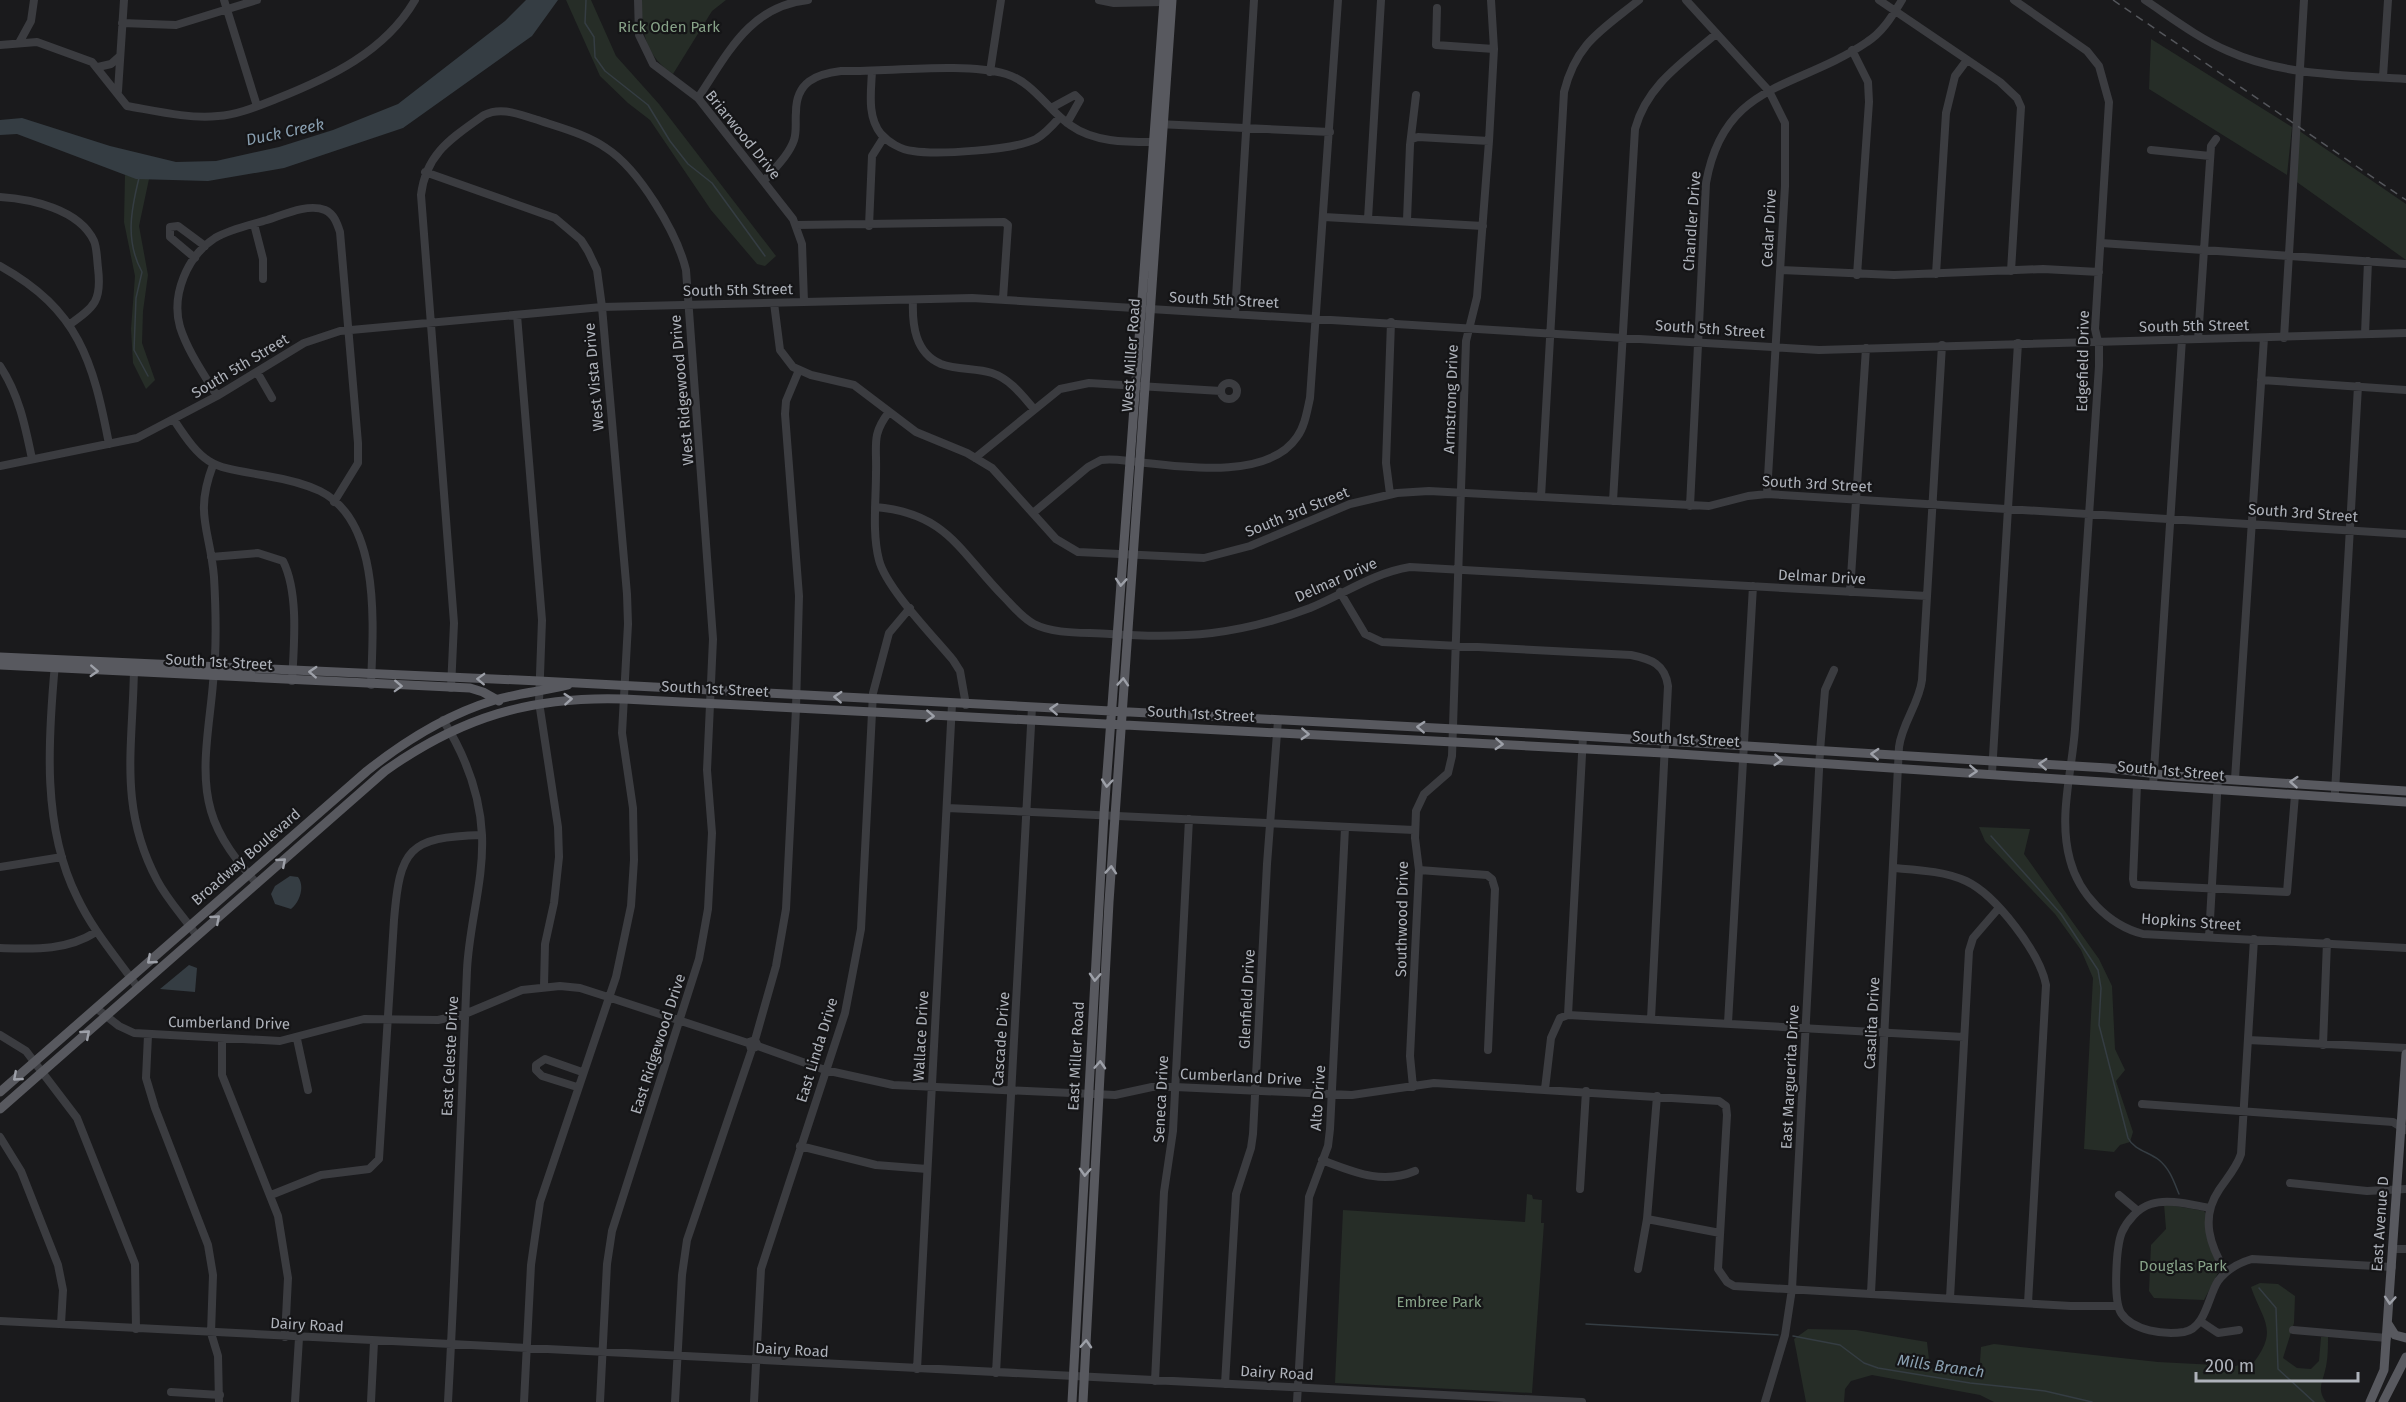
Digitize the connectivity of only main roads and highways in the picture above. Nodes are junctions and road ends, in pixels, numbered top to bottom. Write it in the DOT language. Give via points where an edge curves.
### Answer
graph roads {
  1 [pos="1166,1"];
  2 [pos="0,657"];
  3 [pos="55,664"];
  4 [pos="0,665"];
  5 [pos="173,666"];
  6 [pos="134,668"];
  7 [pos="214,672"];
  8 [pos="148,673"];
  9 [pos="292,676"];
  10 [pos="452,683"];
  11 [pos="576,684"];
  12 [pos="473,689"];
  13 [pos="539,692"];
  14 [pos="497,700"];
  15 [pos="474,708"];
  16 [pos="510,710"];
  17 [pos="1117,712"];
  18 [pos="1188,716"];
  19 [pos="1366,724"];
  20 [pos="1116,725"];
  21 [pos="1188,728"];
  22 [pos="1366,737"];
  23 [pos="376,764"];
  24 [pos="385,771"];
  25 [pos="2406,789"];
  26 [pos="2335,792"];
  27 [pos="2406,802"];
  28 [pos="330,805"];
  29 [pos="338,813"];
  30 [pos="2406,1053"];
  31 [pos="2406,1063"];
  32 [pos="0,1092"];
  33 [pos="0,1109"];
  34 [pos="2404,1128"];
  35 [pos="2402,1190"];
  36 [pos="1086,1242"];
  37 [pos="2388,1324"];
  38 [pos="2406,1338"];
  39 [pos="2406,1357"];
  40 [pos="2372,1398"];
  41 [pos="1072,1402"];
  42 [pos="1083,1402"];
  43 [pos="2383,1402"];
  1 -- 17 [label="main road, West Miller Road"];
  2 -- 3 [label="main road, South 1st Street"];
  3 -- 4 [label="main road, South 1st Street"];
  3 -- 6 [label="main road, South 1st Street"];
  5 -- 6 [label="main road, South 1st Street"];
  5 -- 7 [label="main road, South 1st Street"];
  5 -- 8 [label="main road"];
  6 -- 8 [label="main road, South 1st Street"];
  7 -- 8 [label="main road, South 1st Street"];
  7 -- 9 [label="main road, South 1st Street"];
  10 -- 9 [label="main road, South 1st Street, one-way" via="372,675"];
  9 -- 10 [label="main road, South 1st Street, one-way" via="371,685"];
  11 -- 10 [label="main road, South 1st Street, one-way"];
  10 -- 12 [label="main road, South 1st Street"];
  11 -- 13 [label="main road, South 1st Street"];
  17 -- 11 [label="main road, South 1st Street, one-way"];
  12 -- 14 [label="main road, South 1st Street"];
  12 -- 15 [label="main road" via="478,698"];
  13 -- 14 [label="main road, Broadway Boulevard"];
  14 -- 15 [label="main road, Broadway Boulevard"];
  14 -- 16 [label="main road, South 1st Street"];
  15 -- 23 [label="main road, Broadway Boulevard" via="443,720"];
  16 -- 20 [label="main road, South 1st Street, one-way" via="539,702 624,699"];
  16 -- 24 [label="main road, Broadway Boulevard" via="450,732"];
  17 -- 18 [label="main road, South 1st Street"];
  17 -- 20 [label="main road, East Miller Road"];
  18 -- 19 [label="main road, South 1st Street"];
  18 -- 21 [label="main road"];
  19 -- 22 [label="main road"];
  26 -- 19 [label="main road, South 1st Street, one-way" via="2071,765"];
  20 -- 21 [label="main road, South 1st Street"];
  20 -- 36 [label="main road, East Miller Road"];
  21 -- 22 [label="main road, South 1st Street, one-way"];
  22 -- 26 [label="main road, South 1st Street, one-way" via="1898,767 2295,795"];
  23 -- 24 [label="main road"];
  23 -- 28 [label="main road, Broadway Boulevard"];
  24 -- 29 [label="main road, Broadway Boulevard"];
  25 -- 26 [label="main road, South 1st Street"];
  26 -- 27 [label="main road, South 1st Street"];
  28 -- 29 [label="main road"];
  28 -- 32 [label="main road, Broadway Boulevard, one-way"];
  33 -- 29 [label="main road, Broadway Boulevard, one-way"];
  30 -- 31 [label="main road, East Avenue D"];
  31 -- 34 [label="main road, East Avenue D"];
  34 -- 35 [label="main road, East Avenue D"];
  35 -- 37 [label="main road, East Avenue D, one-way"];
  36 -- 41 [label="main road, East Miller Road"];
  42 -- 36 [label="main road, East Miller Road, one-way"];
  37 -- 38 [label="main road" via="2395,1335"];
  37 -- 40 [label="main road, East Avenue D" via="2384,1370"];
  39 -- 43 [label="main road"];
}
